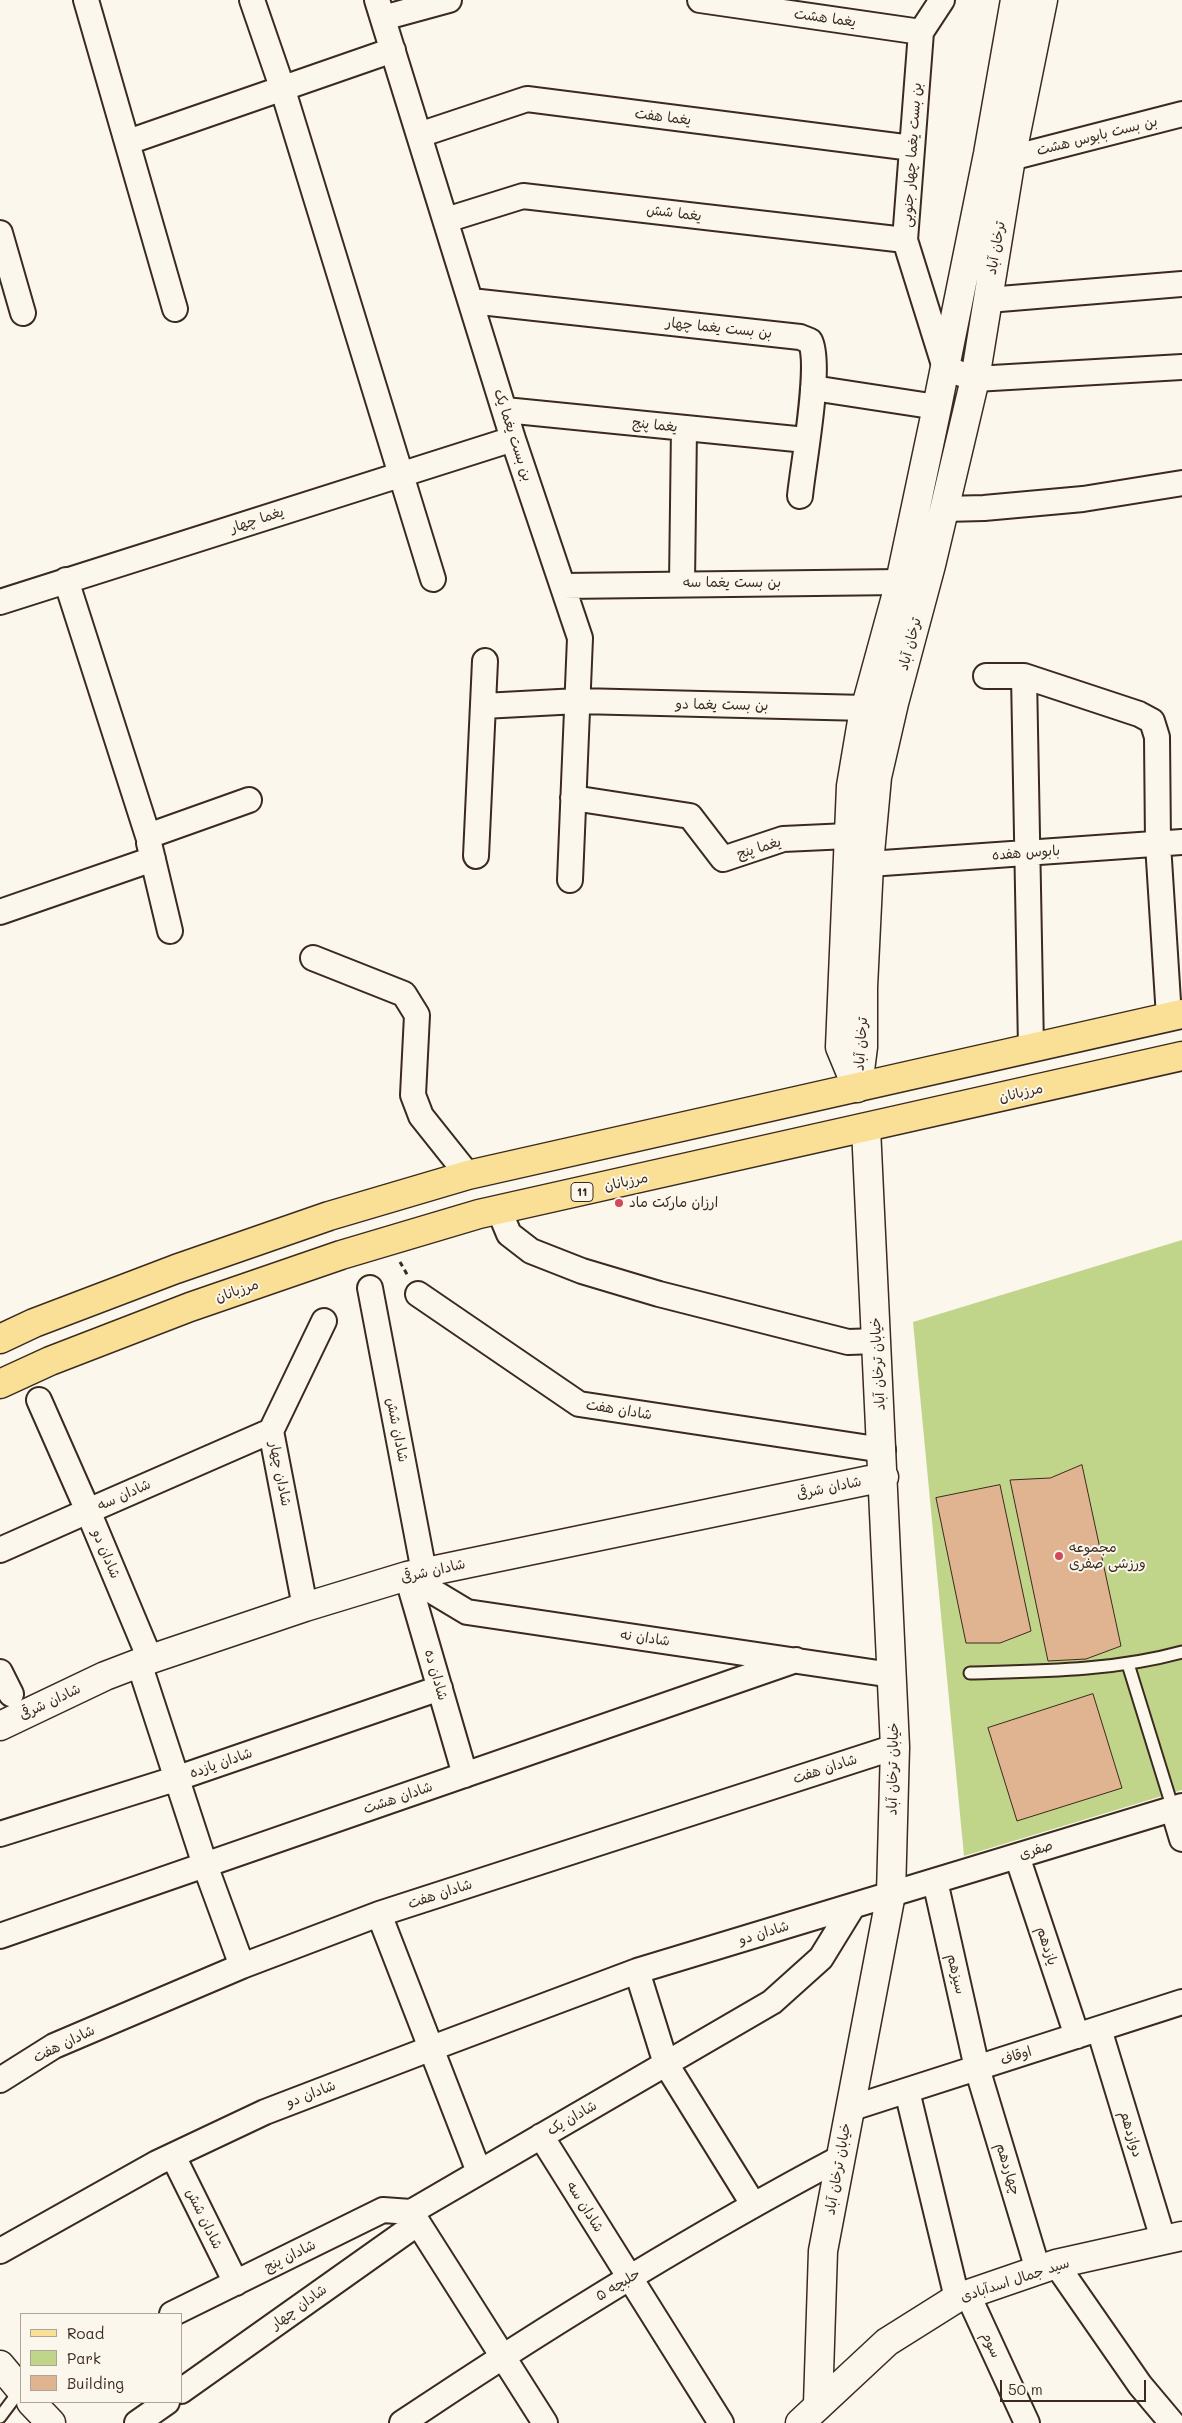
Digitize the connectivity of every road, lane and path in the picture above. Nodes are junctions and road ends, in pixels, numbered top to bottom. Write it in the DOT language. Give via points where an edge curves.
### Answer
graph roads {
  1 [pos="252,0"];
  2 [pos="449,0"];
  3 [pos="700,0"];
  4 [pos="942,0"];
  5 [pos="1015,0"];
  6 [pos="1043,0"];
  7 [pos="90,1"];
  8 [pos="380,9"];
  9 [pos="921,32"];
  10 [pos="393,50"];
  11 [pos="282,87"];
  12 [pos="1182,114"];
  13 [pos="419,135"];
  14 [pos="128,142"];
  15 [pos="912,148"];
  16 [pos="1011,158"];
  17 [pos="446,220"];
  18 [pos="0,233"];
  19 [pos="906,240"];
  20 [pos="1182,284"];
  21 [pos="988,300"];
  22 [pos="471,301"];
  23 [pos="176,309"];
  24 [pos="24,313"];
  25 [pos="1182,367"];
  26 [pos="945,368"];
  27 [pos="975,379"];
  28 [pos="813,388"];
  29 [pos="937,407"];
  30 [pos="505,410"];
  31 [pos="684,428"];
  32 [pos="513,439"];
  33 [pos="806,440"];
  34 [pos="401,474"];
  35 [pos="1182,483"];
  36 [pos="800,496"];
  37 [pos="944,509"];
  38 [pos="433,579"];
  39 [pos="66,580"];
  40 [pos="900,582"];
  41 [pos="682,583"];
  42 [pos="563,586"];
  43 [pos="0,602"];
  44 [pos="484,661"];
  45 [pos="986,676"];
  46 [pos="1024,676"];
  47 [pos="578,701"];
  48 [pos="482,706"];
  49 [pos="866,708"];
  50 [pos="574,798"];
  51 [pos="249,800"];
  52 [pos="148,836"];
  53 [pos="848,836"];
  54 [pos="1182,842"];
  55 [pos="1158,844"];
  56 [pos="1026,853"];
  57 [pos="476,856"];
  58 [pos="153,859"];
  59 [pos="869,864"];
  60 [pos="570,880"];
  61 [pos="0,912"];
  62 [pos="170,931"];
  63 [pos="313,958"];
  64 [pos="1176,1015"];
  65 [pos="1032,1048"];
  66 [pos="1182,1056"];
  67 [pos="857,1088"];
  68 [pos="866,1128"];
  69 [pos="468,1175"];
  70 [pos="499,1210"];
  71 [pos="388,1241"];
  72 [pos="370,1288"];
  73 [pos="418,1294"];
  74 [pos="324,1321"];
  75 [pos="0,1339"];
  76 [pos="877,1341"];
  77 [pos="0,1384"];
  78 [pos="39,1400"];
  79 [pos="271,1431"];
  80 [pos="883,1450"];
  81 [pos="884,1477"];
  82 [pos="88,1510"];
  83 [pos="0,1550"];
  84 [pos="416,1574"];
  85 [pos="305,1607"];
  86 [pos="1182,1652"];
  87 [pos="796,1660"];
  88 [pos="144,1661"];
  89 [pos="1128,1664"];
  90 [pos="0,1672"];
  91 [pos="970,1673"];
  92 [pos="892,1675"];
  93 [pos="440,1688"];
  94 [pos="11,1694"];
  95 [pos="0,1726"];
  96 [pos="895,1747"];
  97 [pos="466,1775"];
  98 [pos="175,1779"];
  99 [pos="1178,1808"];
  100 [pos="0,1834"];
  101 [pos="1182,1840"];
  102 [pos="1017,1856"];
  103 [pos="204,1865"];
  104 [pos="935,1881"];
  105 [pos="891,1894"];
  106 [pos="853,1906"];
  107 [pos="379,1914"];
  108 [pos="0,1936"];
  109 [pos="242,1966"];
  110 [pos="637,1971"];
  111 [pos="1182,2002"];
  112 [pos="1099,2029"];
  113 [pos="1077,2036"];
  114 [pos="432,2048"];
  115 [pos="666,2064"];
  116 [pos="977,2068"];
  117 [pos="0,2080"];
  118 [pos="907,2091"];
  119 [pos="849,2109"];
  120 [pos="541,2136"];
  121 [pos="173,2156"];
  122 [pos="840,2158"];
  123 [pos="479,2172"];
  124 [pos="753,2204"];
  125 [pos="414,2217"];
  126 [pos="1172,2238"];
  127 [pos="0,2251"];
  128 [pos="1047,2267"];
  129 [pos="629,2278"];
  130 [pos="236,2283"];
  131 [pos="962,2297"];
  132 [pos="174,2313"];
  133 [pos="503,2355"];
  134 [pos="0,2365"];
  135 [pos="20,2388"];
  136 [pos="182,2390"];
  137 [pos="20,2397"];
  138 [pos="33,2403"];
  139 [pos="166,2403"];
  140 [pos="809,2414"];
  141 [pos="0,2417"];
  142 [pos="50,2423"];
  143 [pos="137,2423"];
  144 [pos="402,2423"];
  145 [pos="545,2423"];
  146 [pos="721,2423"];
  147 [pos="1027,2423"];
  148 [pos="1172,2423"];
  1 -- 11 [label="street"];
  2 -- 8 [label="street"];
  3 -- 9 [label="street, یغما هشت"];
  4 -- 9 [label="street, بن بست یغما چهار جنوبی"];
  5 -- 26 [label="street, ترخان آباد"];
  6 -- 16 [label="street, ترخان آباد"];
  7 -- 14 [label="street"];
  8 -- 10 [label="street, بن بست یغما یک"];
  9 -- 15 [label="street, بن بست یغما چهار جنوبی"];
  10 -- 11 [label="street"];
  10 -- 13 [label="street, بن بست یغما یک"];
  11 -- 14 [label="street"];
  11 -- 34 [label="street"];
  12 -- 16 [label="street, بن بست بابوس هشت"];
  13 -- 15 [label="street, یغما هفت" via="527,99"];
  13 -- 17 [label="street, بن بست یغما یک"];
  14 -- 23 [label="street"];
  15 -- 19 [label="street, بن بست یغما چهار جنوبی"];
  16 -- 21 [label="street, ترخان آباد"];
  17 -- 19 [label="street, یغما شش" via="523,196"];
  17 -- 22 [label="street, بن بست یغما یک"];
  18 -- 24 [label="street"];
  19 -- 26 [label="street, بن بست یغما چهار جنوبی"];
  20 -- 21 [label="street"];
  21 -- 27 [label="street, ترخان آباد"];
  22 -- 28 [label="street, بن بست یغما چهار" via="800,337 810,341 814,349"];
  22 -- 30 [label="street, بن بست یغما یک"];
  25 -- 27 [label="street"];
  26 -- 27 [label="street"];
  26 -- 29 [label="street, ترخان آباد"];
  27 -- 37 [label="street, ترخان آباد"];
  28 -- 29 [label="street"];
  28 -- 33 [label="street, بن بست یغما چهار"];
  29 -- 40 [label="street, ترخان آباد"];
  30 -- 31 [label="street, یغما پنج"];
  30 -- 32 [label="street, بن بست یغما یک"];
  31 -- 33 [label="street, یغما پنج"];
  31 -- 41 [label="street"];
  32 -- 34 [label="street, یغما چهار"];
  32 -- 42 [label="street, بن بست یغما یک"];
  33 -- 36 [label="street, بن بست یغما چهار"];
  34 -- 38 [label="street"];
  34 -- 39 [label="street, یغما چهار"];
  35 -- 37 [label="street" via="1084,499"];
  37 -- 59 [label="street, ترخان آباد" via="877,778"];
  39 -- 43 [label="street, یغما چهار"];
  39 -- 52 [label="street"];
  40 -- 41 [label="street, بن بست یغما سه"];
  40 -- 49 [label="street, ترخان آباد"];
  41 -- 42 [label="street, بن بست یغما سه"];
  42 -- 47 [label="street, بن بست یغما یک" via="580,638"];
  44 -- 48 [label="street"];
  45 -- 46 [label="street"];
  46 -- 55 [label="street" via="1152,721 1158,737"];
  46 -- 56 [label="street"];
  47 -- 48 [label="street, بن بست یغما دو"];
  47 -- 49 [label="street, بن بست یغما دو"];
  47 -- 50 [label="street, بن بست یغما یک"];
  48 -- 57 [label="street"];
  49 -- 53 [label="street, ترخان آباد" via="851,786"];
  50 -- 53 [label="street, یغما پنج" via="690,816 722,859 783,840"];
  50 -- 60 [label="street, بن بست یغما یک"];
  51 -- 52 [label="street"];
  52 -- 58 [label="street"];
  53 -- 67 [label="street, ترخان آباد" via="840,1047"];
  54 -- 55 [label="street, بابوس هفده"];
  55 -- 56 [label="street, بابوس هفده"];
  55 -- 64 [label="street"];
  56 -- 59 [label="street, بابوس هفده"];
  56 -- 65 [label="street"];
  58 -- 61 [label="street"];
  58 -- 62 [label="street"];
  59 -- 67 [label="street, ترخان آباد" via="863,1047"];
  63 -- 69 [label="street" via="404,994 417,1015 413,1095 421,1116"];
  64 -- 65 [label="main road"];
  65 -- 67 [label="main road"];
  66 -- 68 [label="main road, مرزبانان / 11"];
  67 -- 68 [label="main road"];
  67 -- 69 [label="main road"];
  68 -- 70 [label="main road, مرزبانان / 11"];
  68 -- 76 [label="street, خیابان ترخان آباد"];
  69 -- 75 [label="main road" via="329,1216 176,1269"];
  70 -- 71 [label="main road, مرزبانان / 11"];
  70 -- 76 [label="street" via="509,1234 531,1251 582,1271 848,1342"];
  71 -- 73 [label="path"];
  71 -- 77 [label="main road, مرزبانان / 11" via="190,1307 50,1361"];
  72 -- 84 [label="street, شادان شش"];
  73 -- 80 [label="street, شادان هفت" via="579,1404"];
  74 -- 79 [label="street, شادان چهار"];
  76 -- 80 [label="street, خیابان ترخان آباد"];
  78 -- 82 [label="street, شادان سه"];
  79 -- 82 [label="street, شادان سه"];
  79 -- 85 [label="street, شادان چهار"];
  80 -- 81 [label="street, خیابان ترخان آباد"];
  81 -- 84 [label="street, شادان شرقی"];
  81 -- 92 [label="street, خیابان ترخان آباد"];
  82 -- 83 [label="street"];
  82 -- 88 [label="street, شادان دو"];
  84 -- 85 [label="street, شادان شرقی"];
  84 -- 87 [label="street, شادان نه" via="467,1612"];
  84 -- 93 [label="street, شادان ده"];
  85 -- 88 [label="street, شادان شرقی"];
  86 -- 89 [label="lane"];
  87 -- 92 [label="street, شادان نه"];
  87 -- 97 [label="street, شادان هشت"];
  88 -- 95 [label="street, شادان شرقی"];
  88 -- 98 [label="street, شادان دو"];
  89 -- 91 [label="lane"];
  89 -- 99 [label="lane"];
  90 -- 94 [label="street"];
  92 -- 96 [label="street, خیابان ترخان آباد"];
  93 -- 97 [label="street, شادان ده"];
  93 -- 98 [label="street, شادان یازده"];
  96 -- 105 [label="street, خیابان ترخان آباد"];
  96 -- 107 [label="street, شادان هفت"];
  97 -- 103 [label="street, شادان هشت"];
  98 -- 100 [label="street, شادان یازده"];
  98 -- 103 [label="street, شادان دو"];
  99 -- 101 [label="street"];
  99 -- 102 [label="street, صفری"];
  102 -- 104 [label="street, صفری"];
  102 -- 113 [label="street, یازدهم"];
  103 -- 108 [label="street, شادان هشت"];
  103 -- 109 [label="street, شادان دو"];
  104 -- 105 [label="street, صفری"];
  104 -- 116 [label="street, سیزهم"];
  105 -- 106 [label="street, شادان دو"];
  105 -- 119 [label="street, خیابان ترخان آباد"];
  106 -- 110 [label="street, شادان دو"];
  106 -- 115 [label="street, شادان یک" via="821,1958 772,2002"];
  107 -- 109 [label="street, شادان هفت"];
  107 -- 114 [label="street"];
  109 -- 117 [label="street, شادان هفت" via="54,2046"];
  110 -- 114 [label="street, شادان دو"];
  110 -- 115 [label="street"];
  111 -- 112 [label="street, اوقاف"];
  112 -- 113 [label="street, اوقاف"];
  112 -- 126 [label="street, دوازدهم"];
  113 -- 116 [label="street, اوقاف"];
  114 -- 121 [label="street, شادان دو" via="265,2112"];
  114 -- 123 [label="street"];
  115 -- 120 [label="street, شادان یک"];
  115 -- 124 [label="street"];
  116 -- 118 [label="street, اوقاف"];
  116 -- 128 [label="street, چهاردهم"];
  118 -- 119 [label="street, اوقاف"];
  118 -- 131 [label="street, سوم"];
  119 -- 122 [label="street, خیابان ترخان آباد"];
  120 -- 123 [label="street, شادان یک"];
  120 -- 129 [label="street, شادان سه"];
  121 -- 127 [label="street, شادان دو"];
  121 -- 130 [label="street, شادان شش"];
  122 -- 124 [label="street, حلبچه ۵"];
  122 -- 140 [label="street, خیابان ترخان آباد" via="823,2250"];
  123 -- 125 [label="street, شادان یک"];
  124 -- 129 [label="street, حلبچه ۵"];
  125 -- 130 [label="street, شادان پنج" via="383,2210"];
  125 -- 133 [label="street"];
  125 -- 136 [label="street, شادان چهار"];
  126 -- 128 [label="street, سید جمال اسدآبادی"];
  128 -- 131 [label="street, سید جمال اسدآبادی"];
  128 -- 148 [label="street, چهاردهم"];
  129 -- 133 [label="street, حلبچه ۵"];
  129 -- 146 [label="street, شادان سه"];
  130 -- 132 [label="street, شادان پنج"];
  131 -- 140 [label="street, سید جمال اسدآبادی" via="887,2342"];
  131 -- 147 [label="street, سوم"];
  133 -- 144 [label="street, حلبچه ۵"];
  133 -- 145 [label="street"];
  134 -- 135 [label="street"];
  137 -- 141 [label="lane"];
  138 -- 142 [label="street"];
  139 -- 143 [label="street"];
}
